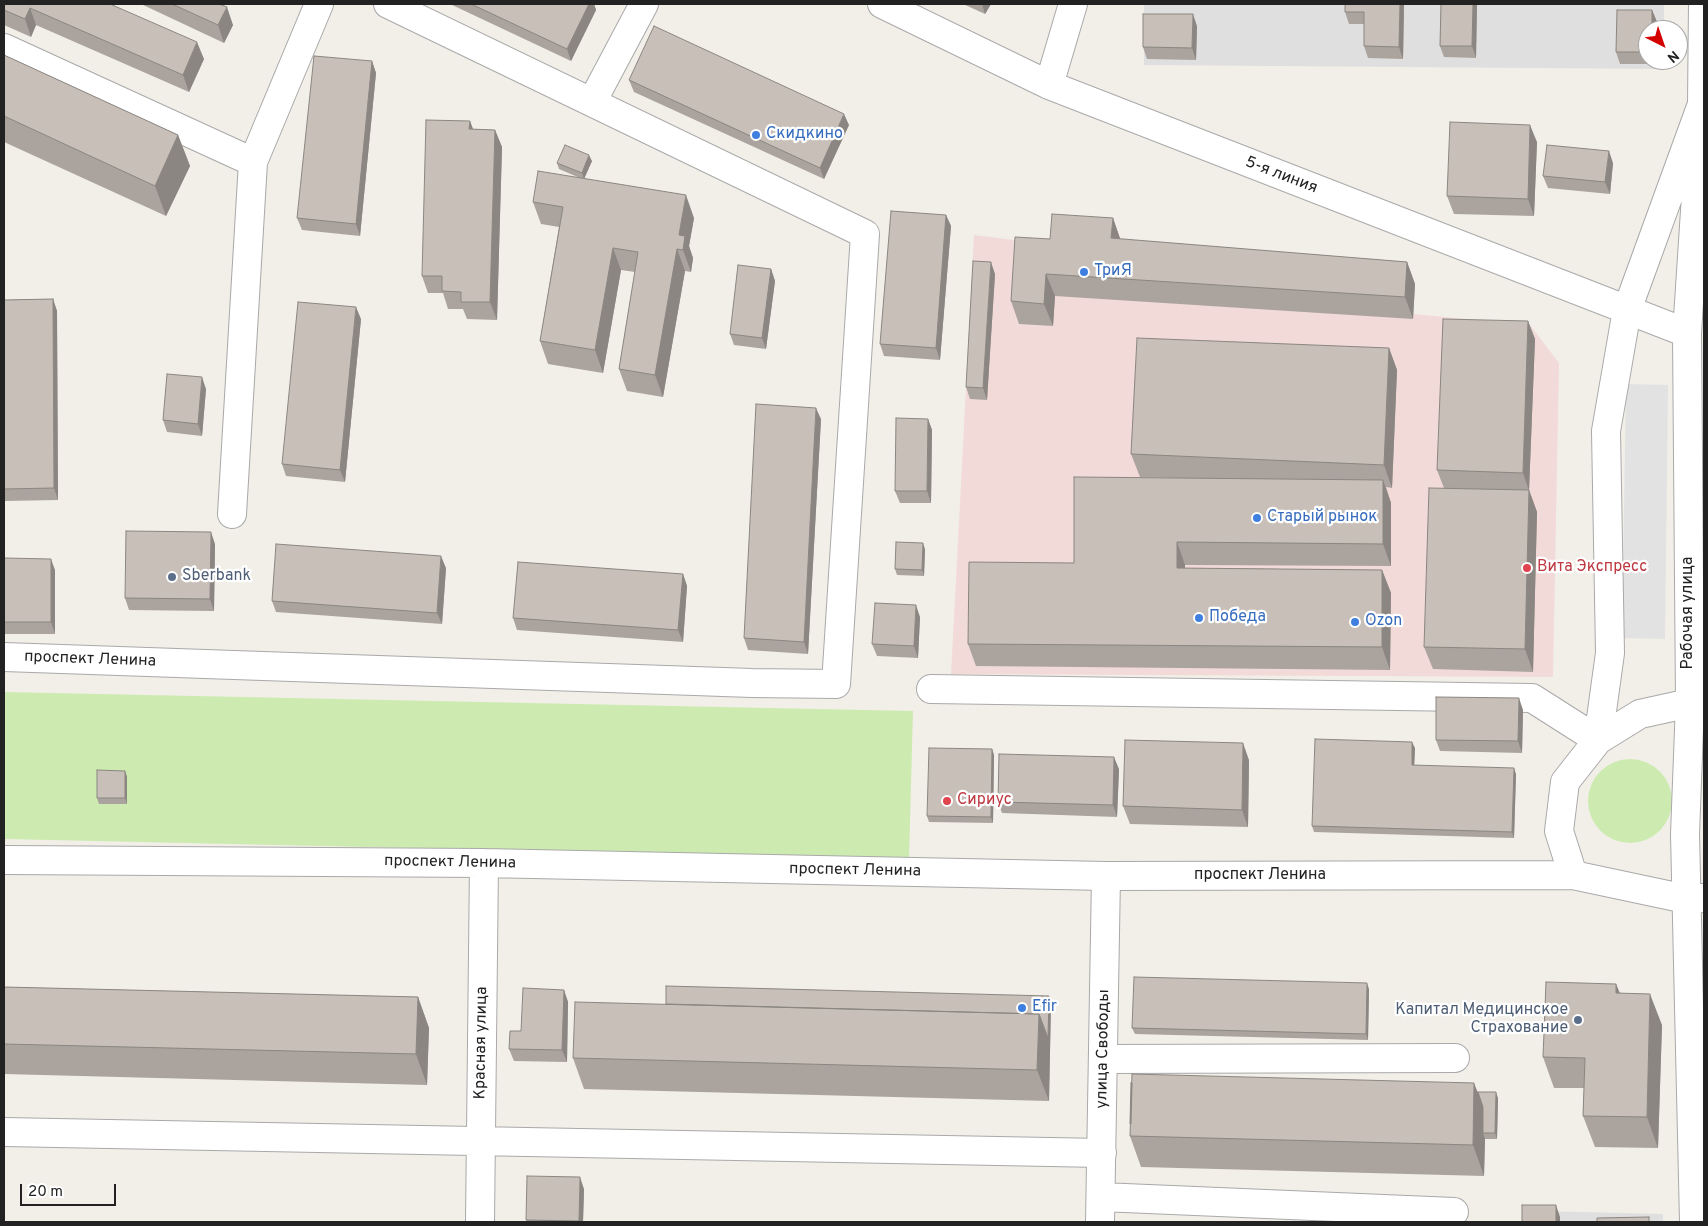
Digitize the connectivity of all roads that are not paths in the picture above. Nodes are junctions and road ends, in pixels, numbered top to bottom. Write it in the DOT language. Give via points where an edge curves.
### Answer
graph roads {
  1 [pos="319,4"];
  2 [pos="388,4"];
  3 [pos="644,4"];
  4 [pos="882,4"];
  5 [pos="1073,4"];
  6 [pos="1703,4"];
  7 [pos="4,48"];
  8 [pos="1049,85"];
  9 [pos="592,102"];
  10 [pos="1703,104"];
  11 [pos="254,162"];
  12 [pos="1627,310"];
  13 [pos="1687,333"];
  14 [pos="232,514"];
  15 [pos="4,657"];
  16 [pos="931,689"];
  17 [pos="1697,704"];
  18 [pos="1598,740"];
  19 [pos="4,860"];
  20 [pos="484,863"];
  21 [pos="1573,875"];
  22 [pos="1106,876"];
  23 [pos="1695,898"];
  24 [pos="1455,1058"];
  25 [pos="1104,1059"];
  26 [pos="4,1132"];
  27 [pos="481,1143"];
  28 [pos="1102,1153"];
  29 [pos="1101,1210"];
  30 [pos="1454,1212"];
  31 [pos="480,1222"];
  32 [pos="1694,1222"];
  1 -- 11 [label="street"];
  2 -- 9 [label="street"];
  3 -- 9 [label="street"];
  4 -- 8 [label="street, 5-я линия"];
  5 -- 8 [label="street"];
  6 -- 10 [label="street, Рабочая улица"];
  7 -- 11 [label="street"];
  8 -- 12 [label="street, 5-я линия"];
  9 -- 15 [label="street, проспект Ленина" via="865,234 836,684"];
  10 -- 12 [label="street"];
  10 -- 13 [label="street, Рабочая улица"];
  11 -- 14 [label="street"];
  12 -- 13 [label="street, 5-я линия"];
  12 -- 18 [label="street" via="1606,431 1610,652"];
  13 -- 17 [label="street, Рабочая улица"];
  16 -- 18 [label="street" via="1532,698"];
  17 -- 18 [label="street" via="1640,714"];
  17 -- 23 [label="street, Рабочая улица" via="1686,834"];
  18 -- 21 [label="street" via="1565,782 1559,831"];
  19 -- 20 [label="street, проспект Ленина"];
  20 -- 22 [label="street, проспект Ленина"];
  20 -- 27 [label="street, Красная улица"];
  21 -- 22 [label="street, проспект Ленина"];
  21 -- 23 [label="street, проспект Ленина"];
  22 -- 25 [label="street, улица Свободы"];
  23 -- 32 [label="street, Рабочая улица"];
  24 -- 25 [label="street"];
  25 -- 28 [label="street, улица Свободы"];
  26 -- 27 [label="street"];
  27 -- 28 [label="street"];
  27 -- 31 [label="street, Красная улица"];
  28 -- 29 [label="street, улица Свободы"];
  29 -- 30 [label="street"];
}
